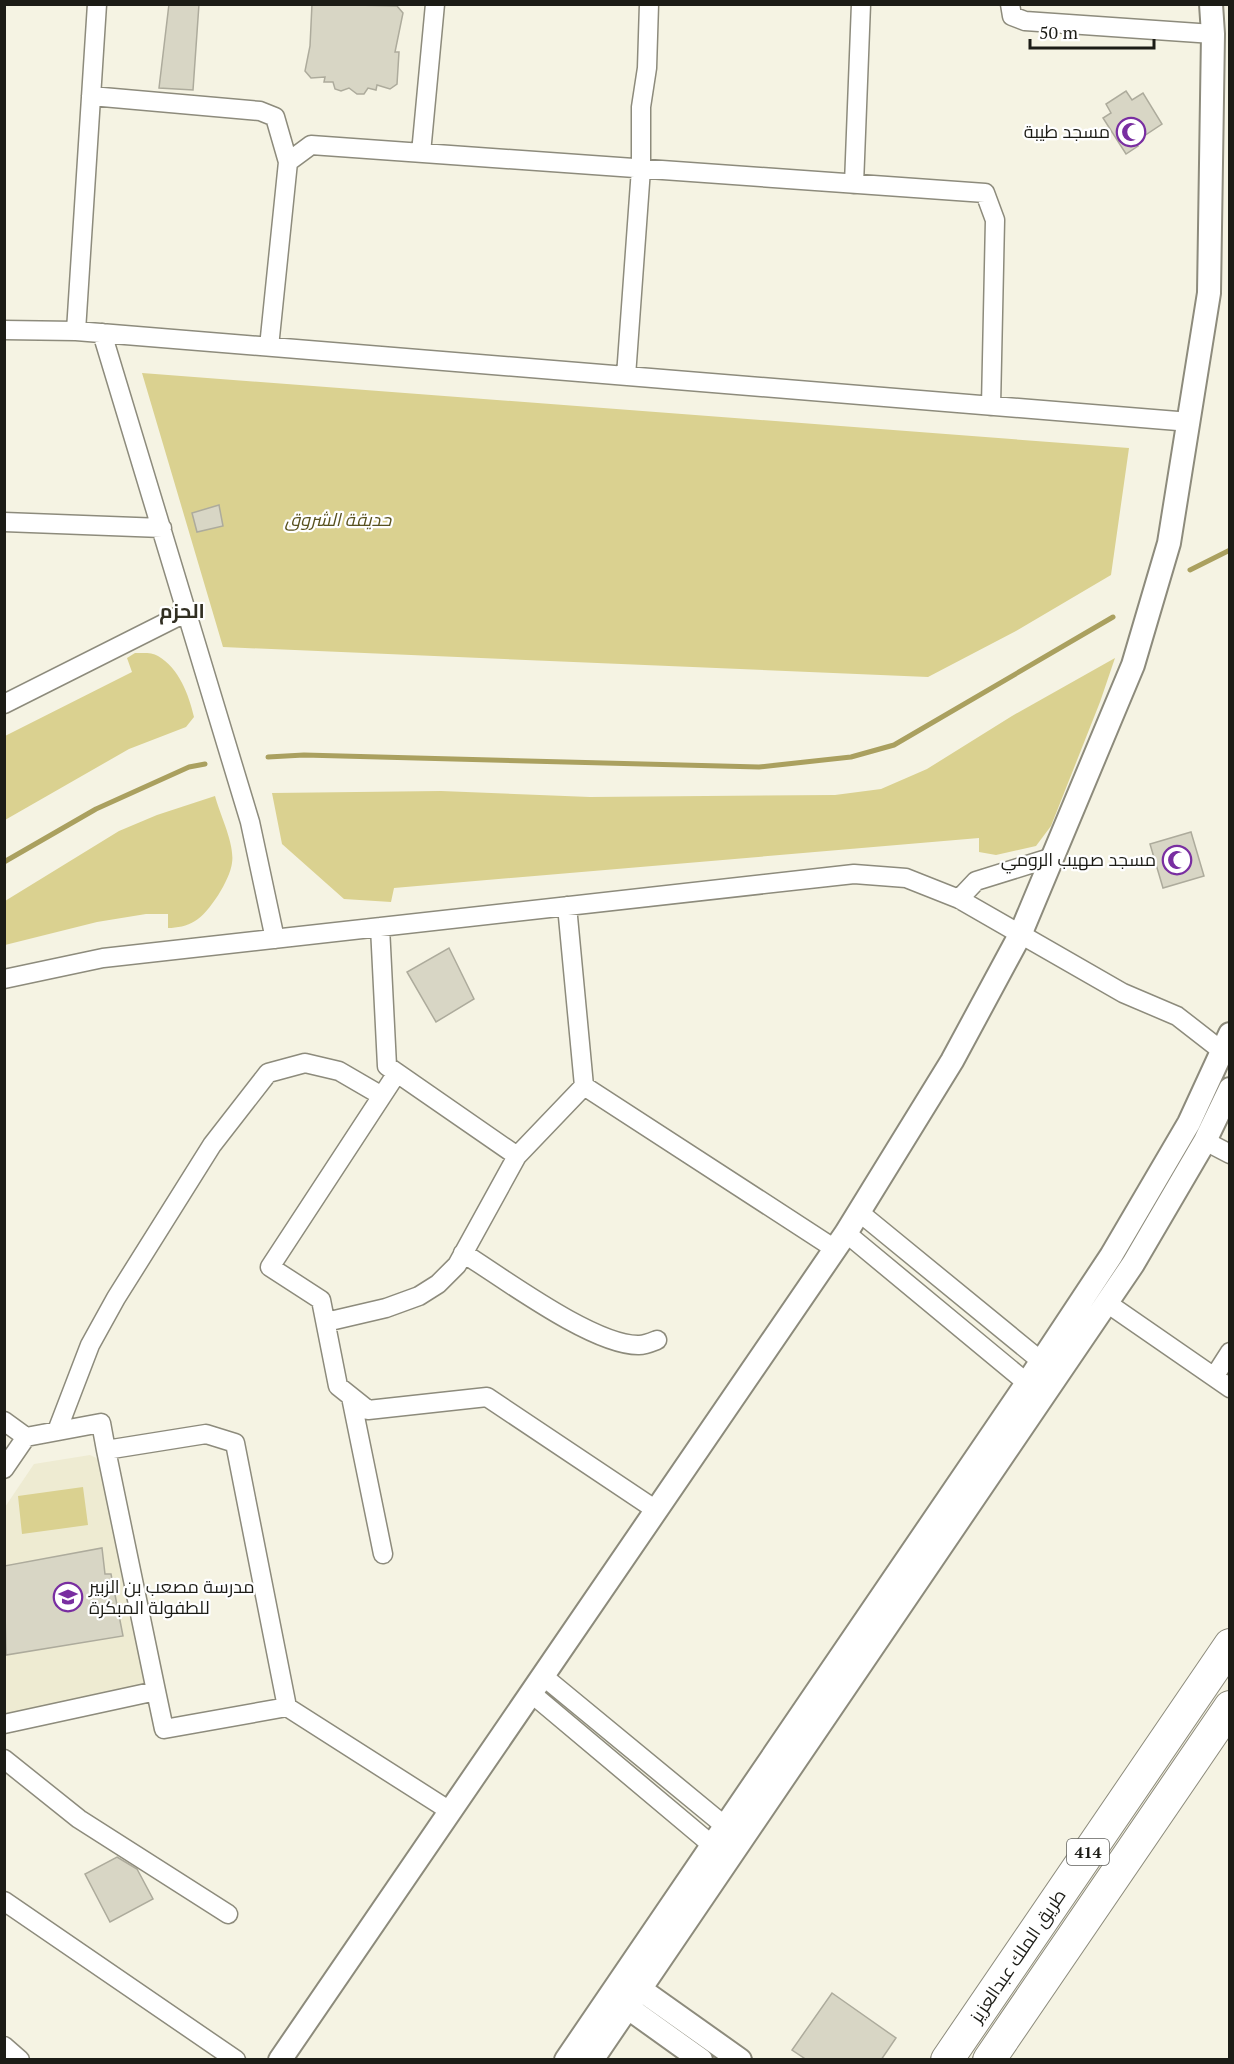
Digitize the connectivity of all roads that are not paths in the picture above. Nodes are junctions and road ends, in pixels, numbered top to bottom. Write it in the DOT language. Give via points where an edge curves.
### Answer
graph roads {
  1 [pos="97,4"];
  2 [pos="435,4"];
  3 [pos="649,4"];
  4 [pos="861,4"];
  5 [pos="1010,4"];
  6 [pos="1211,4"];
  7 [pos="1214,34"];
  8 [pos="91,96"];
  9 [pos="421,153"];
  10 [pos="288,162"];
  11 [pos="640,169"];
  12 [pos="855,184"];
  13 [pos="1220,256"];
  14 [pos="1219,294"];
  15 [pos="4,330"];
  16 [pos="76,331"];
  17 [pos="102,333"];
  18 [pos="269,347"];
  19 [pos="626,376"];
  20 [pos="991,406"];
  21 [pos="1190,422"];
  22 [pos="4,522"];
  23 [pos="162,528"];
  24 [pos="187,612"];
  25 [pos="4,704"];
  26 [pos="1053,857"];
  27 [pos="959,899"];
  28 [pos="567,906"];
  29 [pos="380,927"];
  30 [pos="1020,936"];
  31 [pos="275,939"];
  32 [pos="4,979"];
  33 [pos="1226,1042"];
  34 [pos="397,1073"];
  35 [pos="584,1086"];
  36 [pos="1230,1089"];
  37 [pos="382,1096"];
  38 [pos="1222,1124"];
  39 [pos="1205,1141"];
  40 [pos="1230,1154"];
  41 [pos="517,1156"];
  42 [pos="859,1212"];
  43 [pos="840,1241"];
  44 [pos="463,1253"];
  45 [pos="1107,1303"];
  46 [pos="326,1323"];
  47 [pos="657,1340"];
  48 [pos="1230,1352"];
  49 [pos="1041,1361"];
  50 [pos="1214,1377"];
  51 [pos="1027,1383"];
  52 [pos="1230,1388"];
  53 [pos="351,1397"];
  54 [pos="4,1421"];
  55 [pos="57,1431"];
  56 [pos="26,1437"];
  57 [pos="106,1450"];
  58 [pos="4,1469"];
  59 [pos="656,1510"];
  60 [pos="383,1554"];
  61 [pos="1230,1644"];
  62 [pos="537,1684"];
  63 [pos="156,1691"];
  64 [pos="287,1707"];
  65 [pos="1229,1707"];
  66 [pos="4,1724"];
  67 [pos="4,1759"];
  68 [pos="450,1811"];
  69 [pos="725,1826"];
  70 [pos="712,1845"];
  71 [pos="734,1850"];
  72 [pos="4,1901"];
  73 [pos="228,1914"];
  74 [pos="627,1995"];
  75 [pos="4,2046"];
  76 [pos="20,2060"];
  77 [pos="236,2060"];
  78 [pos="280,2060"];
  79 [pos="566,2060"];
  80 [pos="592,2060"];
  81 [pos="701,2060"];
  82 [pos="740,2060"];
  83 [pos="947,2060"];
  84 [pos="989,2060"];
  1 -- 8 [label="street"];
  2 -- 9 [label="street"];
  3 -- 11 [label="street"];
  4 -- 12 [label="street"];
  5 -- 7 [label="street" via="1012,16 1025,21"];
  6 -- 7 [label="street"];
  7 -- 13 [label="street"];
  8 -- 10 [label="street" via="260,111 275,117"];
  8 -- 16 [label="street"];
  9 -- 10 [label="street" via="311,145"];
  9 -- 11 [label="street"];
  10 -- 18 [label="street"];
  11 -- 12 [label="street"];
  11 -- 19 [label="street"];
  12 -- 20 [label="street" via="985,194 994,220"];
  13 -- 14 [label="street"];
  14 -- 21 [label="street"];
  15 -- 16 [label="street"];
  16 -- 17 [label="street"];
  17 -- 18 [label="street"];
  17 -- 23 [label="street"];
  18 -- 19 [label="street"];
  19 -- 20 [label="street"];
  20 -- 21 [label="street"];
  21 -- 26 [label="street" via="1169,543 1133,665"];
  22 -- 23 [label="street"];
  23 -- 24 [label="street"];
  24 -- 25 [label="street"];
  24 -- 31 [label="street" via="250,822"];
  26 -- 27 [label="street" via="976,880"];
  26 -- 30 [label="street"];
  27 -- 28 [label="street" via="906,878 854,874"];
  27 -- 30 [label="street"];
  28 -- 29 [label="street"];
  28 -- 35 [label="street"];
  29 -- 31 [label="street"];
  29 -- 34 [label="street" via="387,1066"];
  30 -- 33 [label="street" via="1123,993"];
  30 -- 42 [label="street" via="952,1061"];
  31 -- 32 [label="street" via="103,958"];
  33 -- 49 [label="street" via="1177,1144 1111,1256"];
  34 -- 37 [label="street"];
  34 -- 41 [label="street"];
  35 -- 41 [label="street"];
  35 -- 43 [label="street"];
  36 -- 38 [label="street"];
  37 -- 46 [label="street" via="270,1267 321,1300"];
  37 -- 55 [label="street" via="339,1071 305,1062 268,1073 212,1145 116,1298 90,1345"];
  38 -- 39 [label="street"];
  39 -- 40 [label="street"];
  39 -- 45 [label="street"];
  41 -- 44 [label="street"];
  42 -- 43 [label="street"];
  42 -- 49 [label="street"];
  43 -- 51 [label="street"];
  43 -- 59 [label="street"];
  44 -- 46 [label="street" via="438,1284 419,1296"];
  44 -- 47 [label="street" via="604,1338 639,1345"];
  45 -- 50 [label="street"];
  45 -- 71 [label="street"];
  46 -- 53 [label="street" via="338,1386"];
  48 -- 50 [label="street"];
  49 -- 51 [label="street"];
  50 -- 52 [label="street"];
  51 -- 69 [label="street"];
  53 -- 59 [label="street" via="368,1410 487,1397"];
  53 -- 60 [label="street"];
  54 -- 56 [label="street"];
  55 -- 56 [label="street"];
  55 -- 57 [label="street" via="101,1423"];
  56 -- 58 [label="street"];
  57 -- 63 [label="street"];
  57 -- 64 [label="street" via="206,1434 235,1443"];
  59 -- 62 [label="street"];
  61 -- 83 [label="highway, طريق الملك عبدالعزيز / 414"];
  62 -- 68 [label="street"];
  62 -- 69 [label="street"];
  62 -- 70 [label="street"];
  63 -- 64 [label="street" via="164,1729"];
  63 -- 66 [label="street"];
  64 -- 68 [label="street"];
  65 -- 84 [label="highway, طريق الملك عبدالعزيز / 414"];
  67 -- 73 [label="street" via="79,1819"];
  68 -- 78 [label="street"];
  69 -- 70 [label="street"];
  69 -- 71 [label="street"];
  70 -- 71 [label="street"];
  70 -- 74 [label="street"];
  71 -- 74 [label="street"];
  72 -- 77 [label="street"];
  74 -- 79 [label="street"];
  74 -- 80 [label="street"];
  74 -- 81 [label="street"];
  74 -- 82 [label="street"];
  75 -- 76 [label="street"];
}
